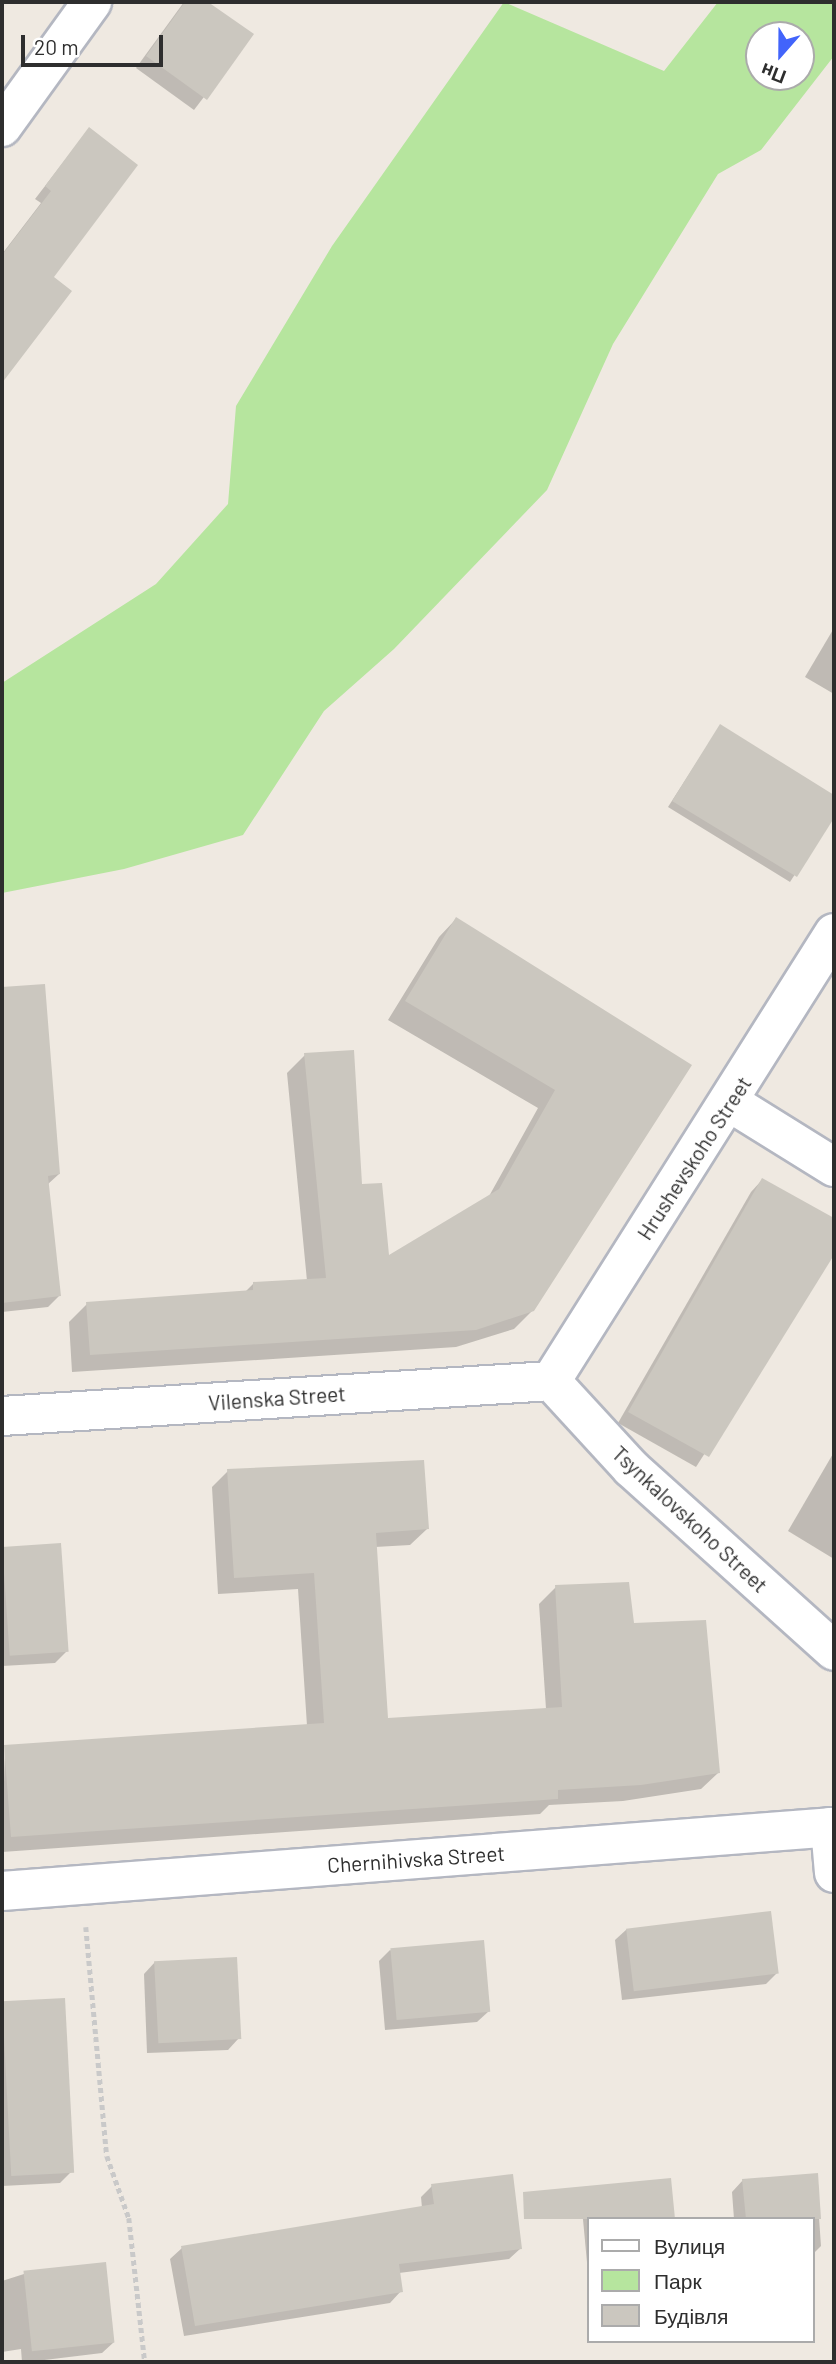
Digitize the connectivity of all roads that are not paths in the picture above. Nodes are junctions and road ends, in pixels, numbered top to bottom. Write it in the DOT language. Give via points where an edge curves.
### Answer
graph roads {
  1 [pos="92,2"];
  2 [pos="2,127"];
  3 [pos="834,933"];
  4 [pos="731,1103"];
  5 [pos="834,1167"];
  6 [pos="551,1381"];
  7 [pos="2,1416"];
  8 [pos="834,1651"];
  9 [pos="832,1827"];
  10 [pos="834,1874"];
  11 [pos="2,1891"];
  1 -- 2 [label="street"];
  3 -- 4 [label="street, Hrushevskoho Street"];
  4 -- 5 [label="street"];
  4 -- 6 [label="street, Hrushevskoho Street"];
  6 -- 7 [label="street, Vilenska Street"];
  6 -- 8 [label="street, Tsynkalovskoho Street" via="631,1468"];
  9 -- 10 [label="street, Chernihivska Street"];
  9 -- 11 [label="street, Chernihivska Street"];
}
